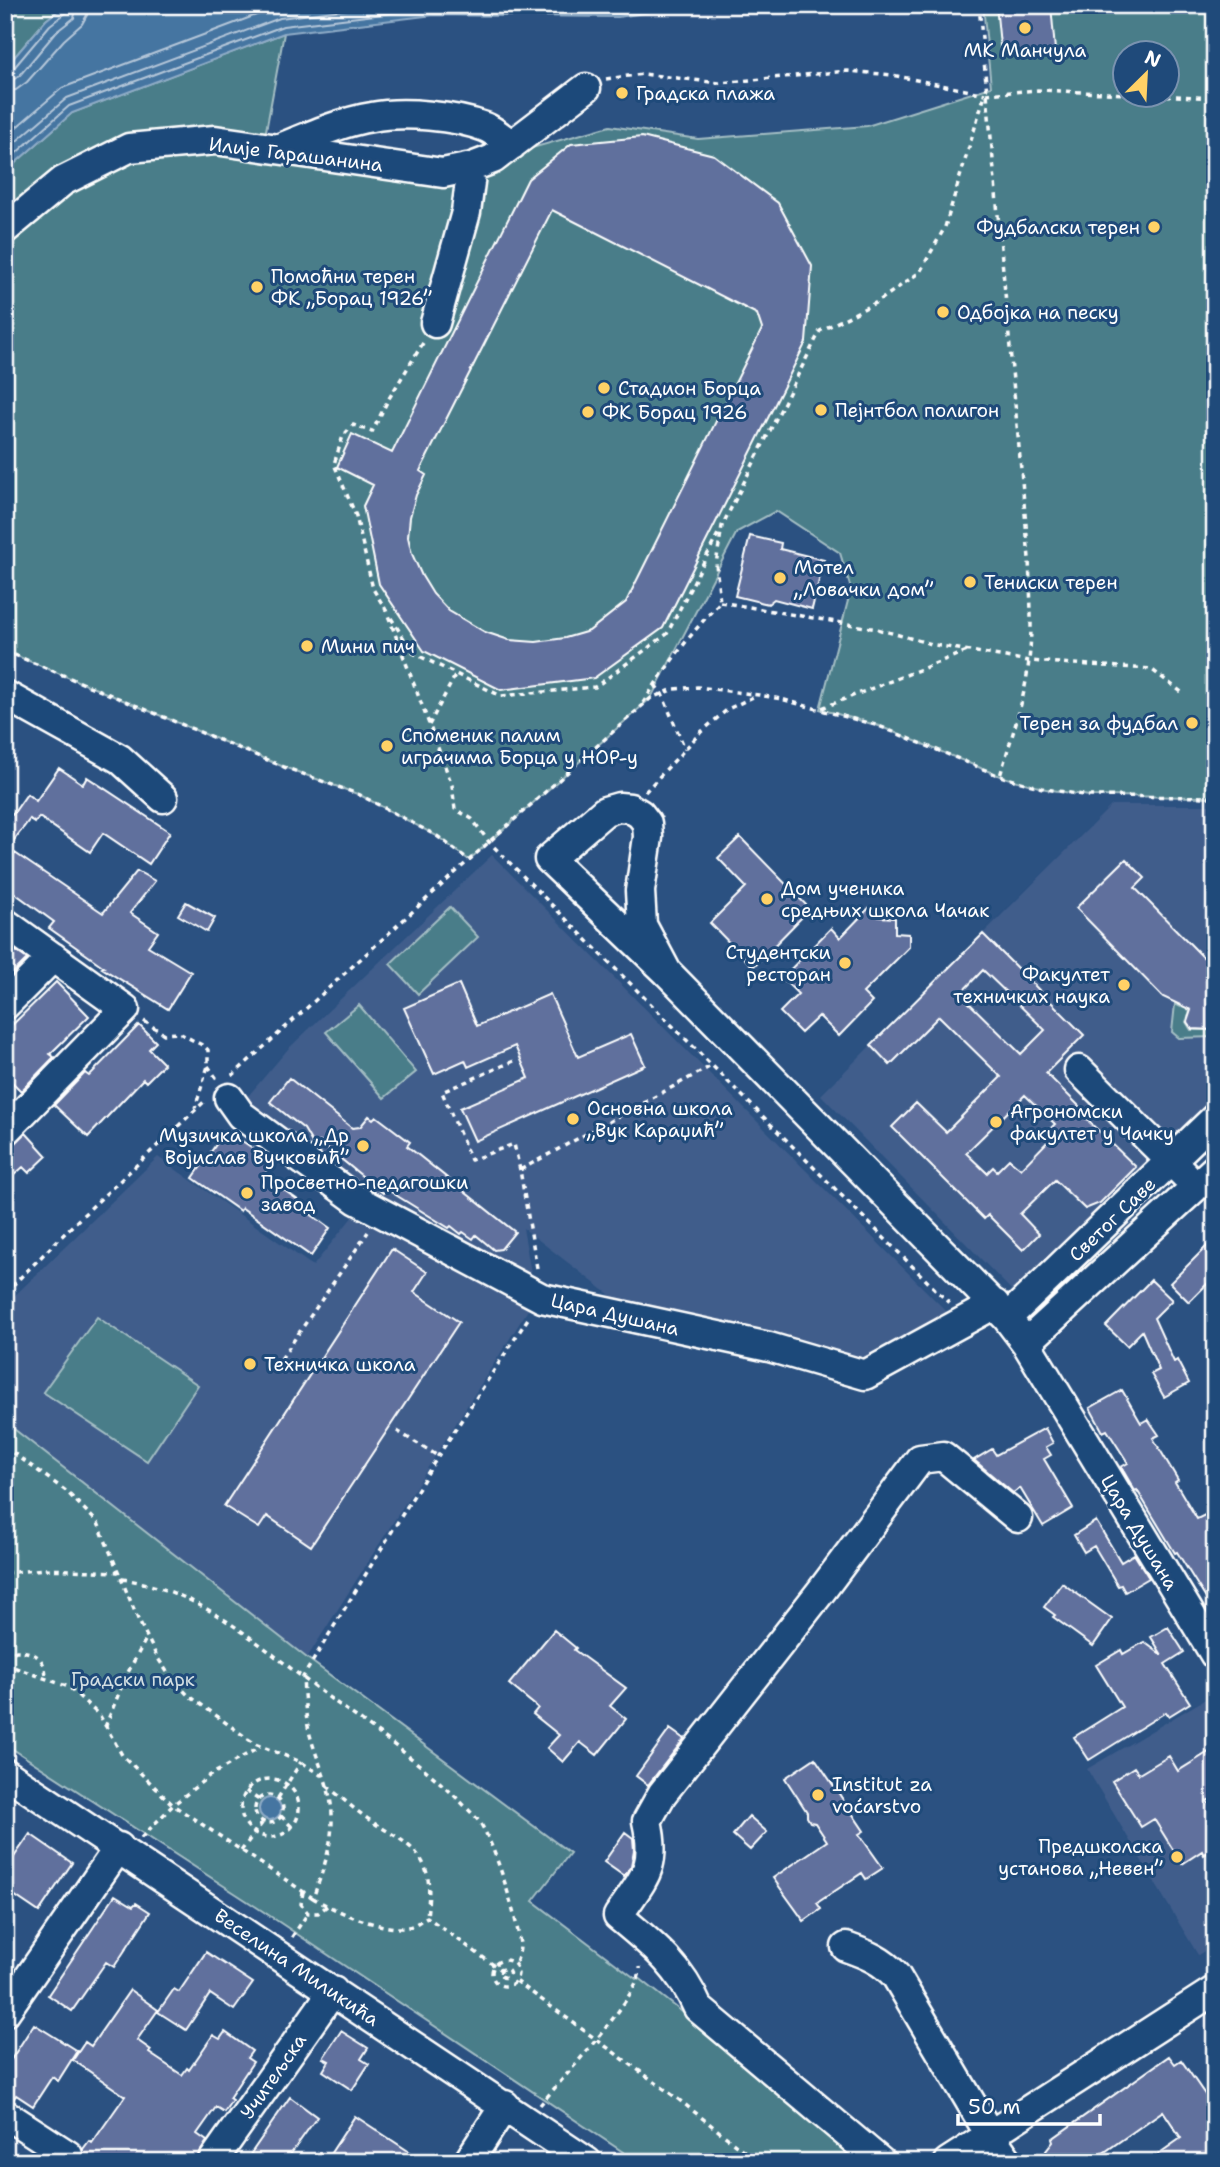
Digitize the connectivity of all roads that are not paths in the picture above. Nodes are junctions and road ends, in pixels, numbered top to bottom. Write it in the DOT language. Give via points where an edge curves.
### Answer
graph roads {
  1 [pos="586,88"];
  2 [pos="512,145"];
  3 [pos="278,149"];
  4 [pos="472,167"];
  5 [pos="5,229"];
  6 [pos="435,323"];
  7 [pos="5,695"];
  8 [pos="163,798"];
  9 [pos="5,923"];
  10 [pos="53,957"];
  11 [pos="667,972"];
  12 [pos="5,1005"];
  13 [pos="1079,1070"];
  14 [pos="226,1092"];
  15 [pos="1215,1118"];
  16 [pos="5,1131"];
  17 [pos="1172,1161"];
  18 [pos="1206,1178"];
  19 [pos="1001,1311"];
  20 [pos="1026,1343"];
  21 [pos="1018,1518"];
  22 [pos="1215,1655"];
  23 [pos="5,1773"];
  24 [pos="130,1843"];
  25 [pos="846,1947"];
  26 [pos="1215,1990"];
  27 [pos="333,1991"];
  28 [pos="5,2012"];
  29 [pos="516,2113"];
  30 [pos="5,2114"];
  31 [pos="990,2136"];
  32 [pos="68,2155"];
  33 [pos="212,2162"];
  34 [pos="468,2162"];
  35 [pos="587,2162"];
  36 [pos="881,2162"];
  37 [pos="948,2162"];
  38 [pos="1009,2162"];
  1 -- 2 [label="street, Илије Гарашанина"];
  2 -- 3 [label="street" via="484,127 454,120 375,116"];
  2 -- 4 [label="street, Илије Гарашанина"];
  3 -- 4 [label="street, Илије Гарашанина" via="443,173"];
  3 -- 5 [label="street, Илије Гарашанина" via="215,140 128,148 63,181"];
  4 -- 6 [label="street" via="466,212"];
  7 -- 8 [label="street" via="120,758"];
  9 -- 10 [label="street"];
  10 -- 12 [label="street"];
  10 -- 16 [label="street" via="125,1009"];
  11 -- 11 [label="street, Цара Душана" via="549,859 605,811 630,808 647,824 640,891 642,925"];
  11 -- 19 [label="street, Цара Душана"];
  13 -- 17 [label="street"];
  14 -- 19 [label="street, Цара Душана" via="241,1115 356,1200 542,1298 769,1347 865,1375 966,1320"];
  15 -- 17 [label="street, Светог Саве"];
  17 -- 18 [label="street"];
  17 -- 19 [label="street, Светог Саве"];
  18 -- 20 [label="street, Светог Саве"];
  19 -- 20 [label="street, Цара Душана"];
  20 -- 22 [label="street, Цара Душана"];
  21 -- 36 [label="street" via="943,1456 920,1460 663,1794 647,1821 652,1844 649,1870 618,1916 663,1953 688,1984 698,2008"];
  23 -- 24 [label="street, Веселина Миликића"];
  24 -- 27 [label="street, Веселина Миликића"];
  24 -- 28 [label="street"];
  25 -- 31 [label="street" via="871,1955 897,1976"];
  26 -- 31 [label="street"];
  27 -- 29 [label="street, Веселина Миликића"];
  27 -- 33 [label="street, Учитељска"];
  29 -- 34 [label="street"];
  29 -- 35 [label="street, Веселина Миликића"];
  30 -- 32 [label="street"];
  31 -- 37 [label="street"];
  31 -- 38 [label="street"];
}
